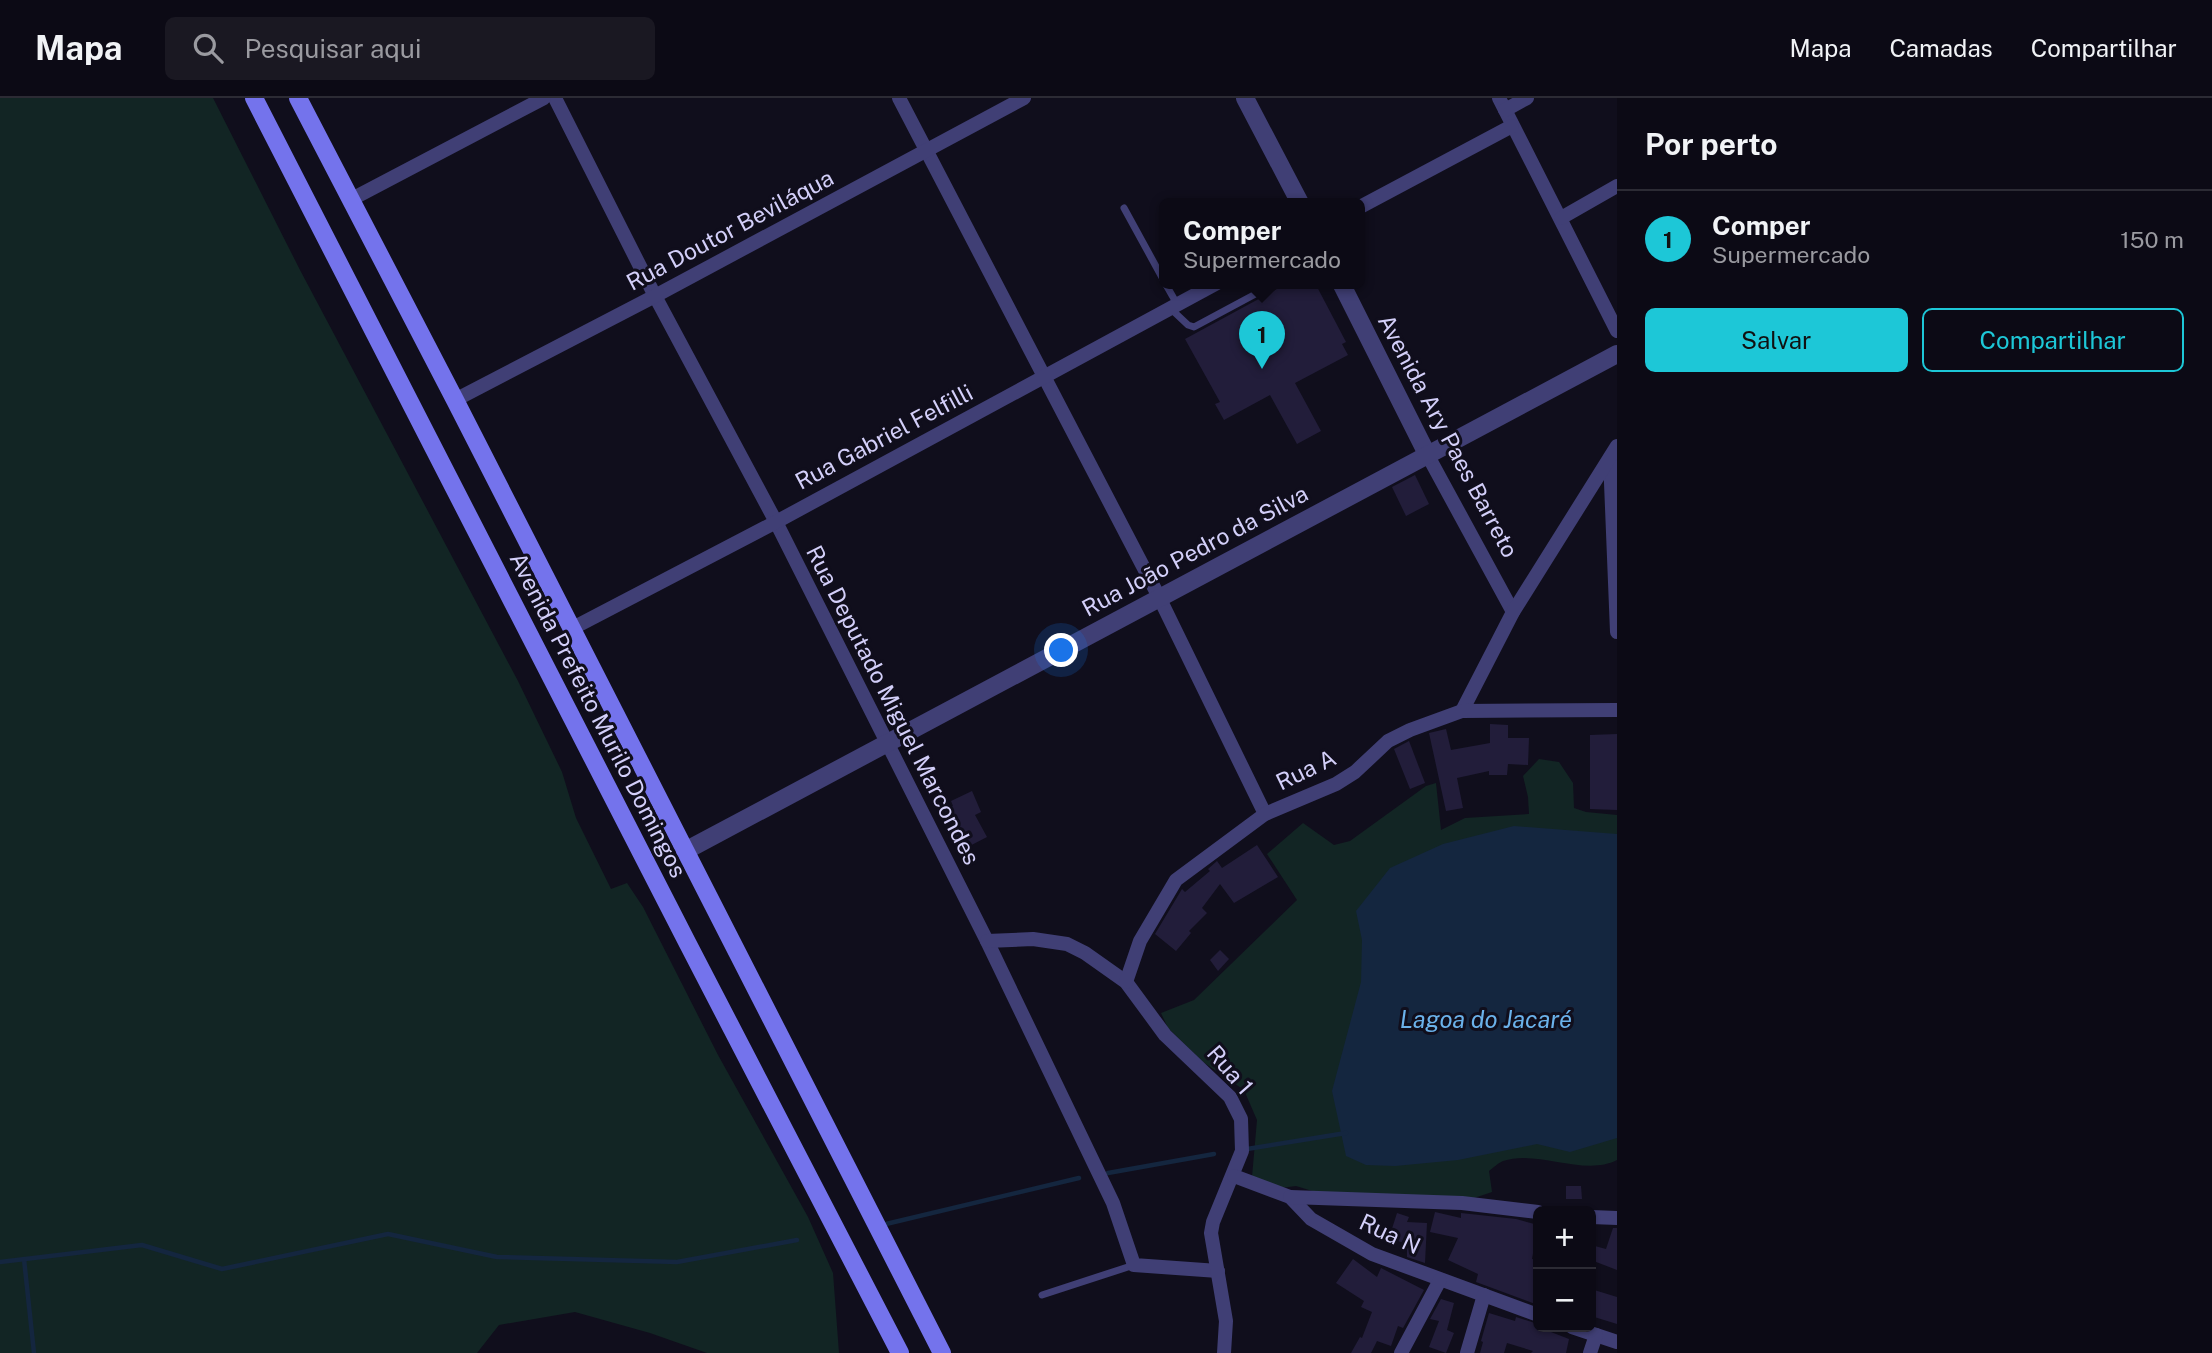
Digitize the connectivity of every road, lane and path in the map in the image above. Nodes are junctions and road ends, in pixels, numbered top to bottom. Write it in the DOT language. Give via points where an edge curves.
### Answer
graph roads {
  1 [pos="254,98"];
  2 [pos="298,98"];
  3 [pos="544,98"];
  4 [pos="555,98"];
  5 [pos="898,98"];
  6 [pos="1024,98"];
  7 [pos="1245,98"];
  8 [pos="1527,98"];
  9 [pos="1502,104"];
  10 [pos="1512,126"];
  11 [pos="926,151"];
  12 [pos="1617,186"];
  13 [pos="1297,198"];
  14 [pos="350,200"];
  15 [pos="1365,204"];
  16 [pos="1124,208"];
  17 [pos="1562,218"];
  18 [pos="1159,271"];
  19 [pos="1168,289"];
  20 [pos="1206,289"];
  21 [pos="1265,289"];
  22 [pos="1344,289"];
  23 [pos="655,296"];
  24 [pos="1174,307"];
  25 [pos="1617,331"];
  26 [pos="1617,354"];
  27 [pos="1045,376"];
  28 [pos="454,400"];
  29 [pos="1614,452"];
  30 [pos="1427,454"];
  31 [pos="776,522"];
  32 [pos="1159,597"];
  33 [pos="1513,612"];
  34 [pos="571,629"];
  35 [pos="1617,632"];
  36 [pos="1617,710"];
  37 [pos="1462,711"];
  38 [pos="886,744"];
  39 [pos="1265,814"];
  40 [pos="685,851"];
  41 [pos="987,941"];
  42 [pos="1126,982"];
  43 [pos="1234,1176"];
  44 [pos="1290,1197"];
  45 [pos="1533,1211"];
  46 [pos="1596,1217"];
  47 [pos="1617,1218"];
  48 [pos="1134,1265"];
  49 [pos="1218,1271"];
  50 [pos="1440,1280"];
  51 [pos="1042,1295"];
  52 [pos="1484,1295"];
  53 [pos="1533,1313"];
  54 [pos="1587,1332"];
  55 [pos="1596,1335"];
  56 [pos="1617,1342"];
  57 [pos="900,1353"];
  58 [pos="942,1353"];
  59 [pos="1224,1353"];
  60 [pos="1401,1353"];
  61 [pos="1467,1353"];
  62 [pos="1590,1353"];
  1 -- 57 [label="main road, Avenida Prefeito Murilo Domingos"];
  2 -- 14 [label="main road, Avenida Prefeito Murilo Domingos"];
  3 -- 14 [label="street"];
  4 -- 23 [label="street, Rua Deputado Miguel Marcondes"];
  5 -- 11 [label="street"];
  6 -- 11 [label="street, Rua Doutor Beviláqua"];
  7 -- 13 [label="street"];
  8 -- 9 [label="street"];
  9 -- 10 [label="street"];
  10 -- 15 [label="street"];
  10 -- 17 [label="street"];
  11 -- 23 [label="street, Rua Doutor Beviláqua"];
  11 -- 27 [label="street"];
  12 -- 17 [label="street"];
  14 -- 28 [label="main road, Avenida Prefeito Murilo Domingos"];
  16 -- 18 [label="lane"];
  17 -- 25 [label="street"];
  19 -- 24 [label="lane"];
  20 -- 24 [label="street, Rua Gabriel Felfilli"];
  21 -- 24 [label="lane" via="1194,327"];
  22 -- 30 [label="street, Avenida Ary Paes Barreto"];
  23 -- 28 [label="street, Rua Doutor Beviláqua"];
  23 -- 31 [label="street, Rua Deputado Miguel Marcondes"];
  24 -- 27 [label="street, Rua Gabriel Felfilli"];
  26 -- 30 [label="street, Rua João Pedro da Silva"];
  27 -- 31 [label="street, Rua Gabriel Felfilli"];
  27 -- 32 [label="street"];
  28 -- 34 [label="main road, Avenida Prefeito Murilo Domingos"];
  29 -- 33 [label="street"];
  29 -- 35 [label="street"];
  30 -- 32 [label="street, Rua João Pedro da Silva"];
  30 -- 33 [label="street, Avenida Ary Paes Barreto"];
  31 -- 34 [label="street, Rua Gabriel Felfilli"];
  31 -- 38 [label="street, Rua Deputado Miguel Marcondes"];
  32 -- 38 [label="street, Rua João Pedro da Silva"];
  32 -- 39 [label="street"];
  33 -- 37 [label="street"];
  34 -- 40 [label="main road, Avenida Prefeito Murilo Domingos"];
  36 -- 37 [label="street, Rua A"];
  37 -- 39 [label="street, Rua A" via="1409,730 1388,741 1336,784"];
  38 -- 40 [label="street, Rua João Pedro da Silva"];
  38 -- 41 [label="street, Rua Deputado Miguel Marcondes"];
  39 -- 42 [label="street, Rua A" via="1176,880 1140,941"];
  40 -- 58 [label="main road, Avenida Prefeito Murilo Domingos"];
  41 -- 42 [label="street, Rua 1" via="1033,939 1067,944"];
  41 -- 48 [label="street, Rua Deputado Miguel Marcondes" via="1113,1203"];
  42 -- 43 [label="street, Rua 1" via="1165,1035 1230,1097 1241,1119 1242,1151"];
  43 -- 44 [label="street, Rua N"];
  43 -- 49 [label="street, Rua 1" via="1213,1222"];
  44 -- 45 [label="street" via="1462,1203"];
  44 -- 50 [label="street, Rua N" via="1311,1219 1372,1254"];
  46 -- 47 [label="street"];
  48 -- 49 [label="street"];
  48 -- 51 [label="lane"];
  49 -- 59 [label="street, Rua 1" via="1226,1321"];
  50 -- 52 [label="street, Rua N"];
  50 -- 60 [label="street"];
  52 -- 53 [label="street, Rua N"];
  52 -- 61 [label="street"];
  54 -- 55 [label="street"];
  55 -- 56 [label="street"];
  55 -- 62 [label="street"];
}
